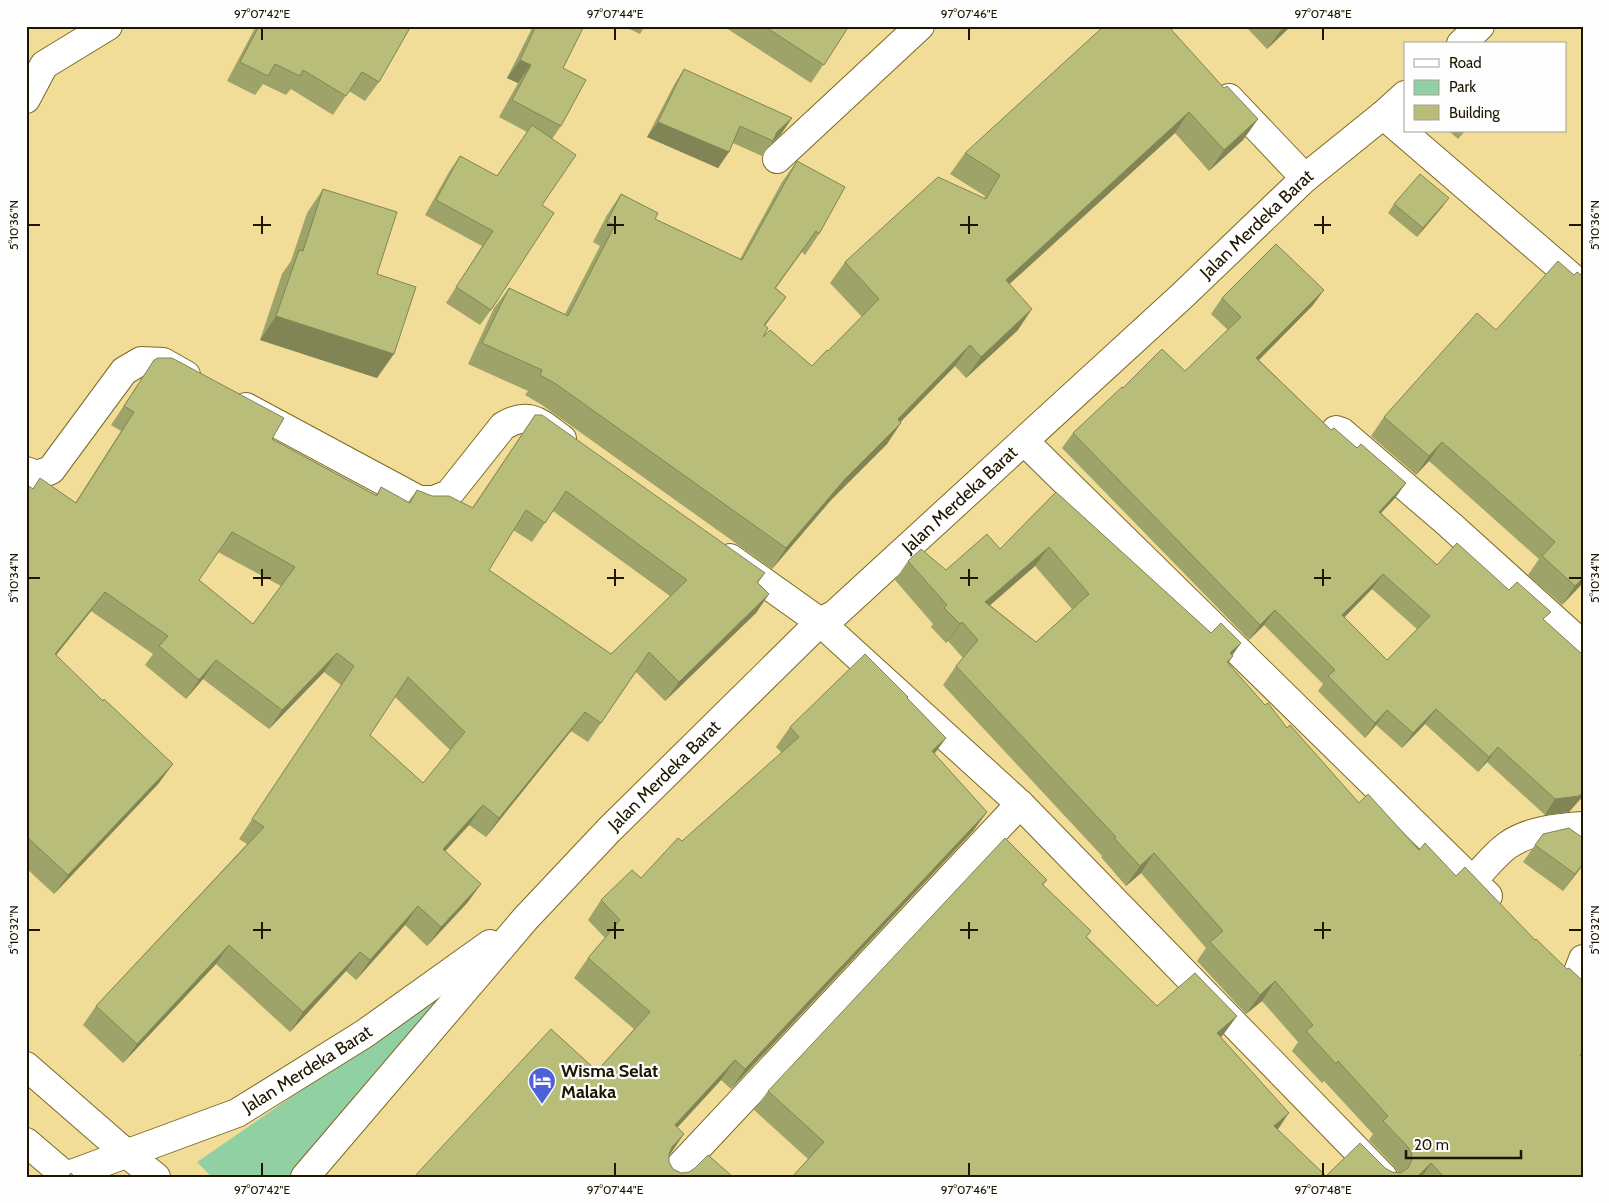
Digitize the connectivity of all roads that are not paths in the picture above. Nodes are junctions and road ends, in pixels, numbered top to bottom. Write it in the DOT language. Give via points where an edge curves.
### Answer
graph roads {
  1 [pos="108,26"];
  2 [pos="920,26"];
  3 [pos="1480,26"];
  4 [pos="1463,42"];
  5 [pos="1209,77"];
  6 [pos="1404,96"];
  7 [pos="26,99"];
  8 [pos="1383,116"];
  9 [pos="777,159"];
  10 [pos="1305,178"];
  11 [pos="1583,287"];
  12 [pos="1336,430"];
  13 [pos="1024,440"];
  14 [pos="582,453"];
  15 [pos="26,471"];
  16 [pos="709,543"];
  17 [pos="820,622"];
  18 [pos="1583,645"];
  19 [pos="1020,804"];
  20 [pos="1583,826"];
  21 [pos="1472,880"];
  22 [pos="1504,912"];
  23 [pos="526,918"];
  24 [pos="1554,958"];
  25 [pos="1581,973"];
  26 [pos="26,1066"];
  27 [pos="26,1142"];
  28 [pos="127,1154"];
  29 [pos="65,1176"];
  30 [pos="156,1177"];
  31 [pos="304,1177"];
  32 [pos="670,1177"];
  33 [pos="1383,1177"];
  1 -- 7 [label="main road" via="44,65"];
  2 -- 9 [label="main road"];
  3 -- 4 [label="main road"];
  5 -- 10 [label="main road"];
  6 -- 8 [label="main road, Jalan Merdeka Barat"];
  8 -- 10 [label="main road, Jalan Merdeka Barat"];
  8 -- 11 [label="main road"];
  10 -- 13 [label="main road, Jalan Merdeka Barat"];
  12 -- 18 [label="main road" via="1436,512"];
  13 -- 17 [label="main road, Jalan Merdeka Barat" via="835,614"];
  13 -- 21 [label="main road"];
  14 -- 15 [label="main road" via="534,419 515,419 503,426 449,494 434,500 420,500 163,362 141,360 124,371 51,470 37,476"];
  16 -- 17 [label="main road"];
  17 -- 19 [label="main road"];
  17 -- 23 [label="main road, Jalan Merdeka Barat" via="608,830"];
  19 -- 32 [label="main road"];
  19 -- 33 [label="main road"];
  20 -- 21 [label="main road" via="1528,834 1507,845"];
  21 -- 22 [label="main road"];
  23 -- 28 [label="main road, Jalan Merdeka Barat" via="364,1034 237,1113"];
  23 -- 31 [label="main road, Jalan Merdeka Barat"];
  24 -- 25 [label="main road"];
  26 -- 28 [label="main road"];
  27 -- 29 [label="main road"];
  28 -- 29 [label="main road, Jalan Merdeka Barat"];
  28 -- 30 [label="main road"];
}
